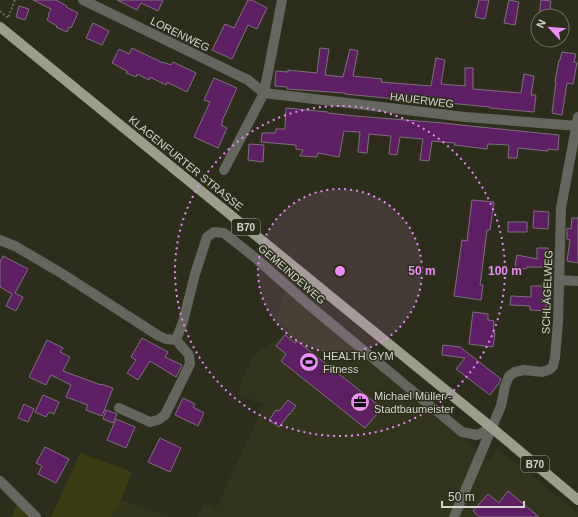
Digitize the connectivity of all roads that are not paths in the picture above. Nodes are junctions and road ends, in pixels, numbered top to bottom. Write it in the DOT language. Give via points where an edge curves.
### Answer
graph roads {
  1 [pos="83,0"];
  2 [pos="282,0"];
  3 [pos="0,27"];
  4 [pos="264,94"];
  5 [pos="577,123"];
  6 [pos="224,170"];
  7 [pos="0,240"];
  8 [pos="559,280"];
  9 [pos="578,281"];
  10 [pos="176,340"];
  11 [pos="119,408"];
  12 [pos="492,428"];
  13 [pos="0,481"];
  14 [pos="578,500"];
  15 [pos="36,517"];
  16 [pos="454,517"];
  1 -- 4 [label="street, LORENWEG" via="248,80"];
  2 -- 4 [label="street"];
  3 -- 12 [label="main road, KLAGENFURTER STRASSE / B70"];
  4 -- 5 [label="street, HAUERWEG" via="465,117"];
  4 -- 6 [label="street"];
  5 -- 8 [label="street, SCHLÄGELWEG" via="561,208"];
  7 -- 10 [label="street" via="61,273 159,336"];
  8 -- 9 [label="street"];
  8 -- 12 [label="street, SCHLÄGELWEG" via="553,366 542,372 524,370 509,376"];
  10 -- 11 [label="street" via="189,355 190,364 165,416 150,422"];
  10 -- 12 [label="street, GEMEINDEWEG" via="207,237 214,232 224,233 462,432 477,435"];
  12 -- 14 [label="main road, KLAGENFURTER STRASSE / B70"];
  12 -- 16 [label="street"];
  13 -- 15 [label="street"];
}
